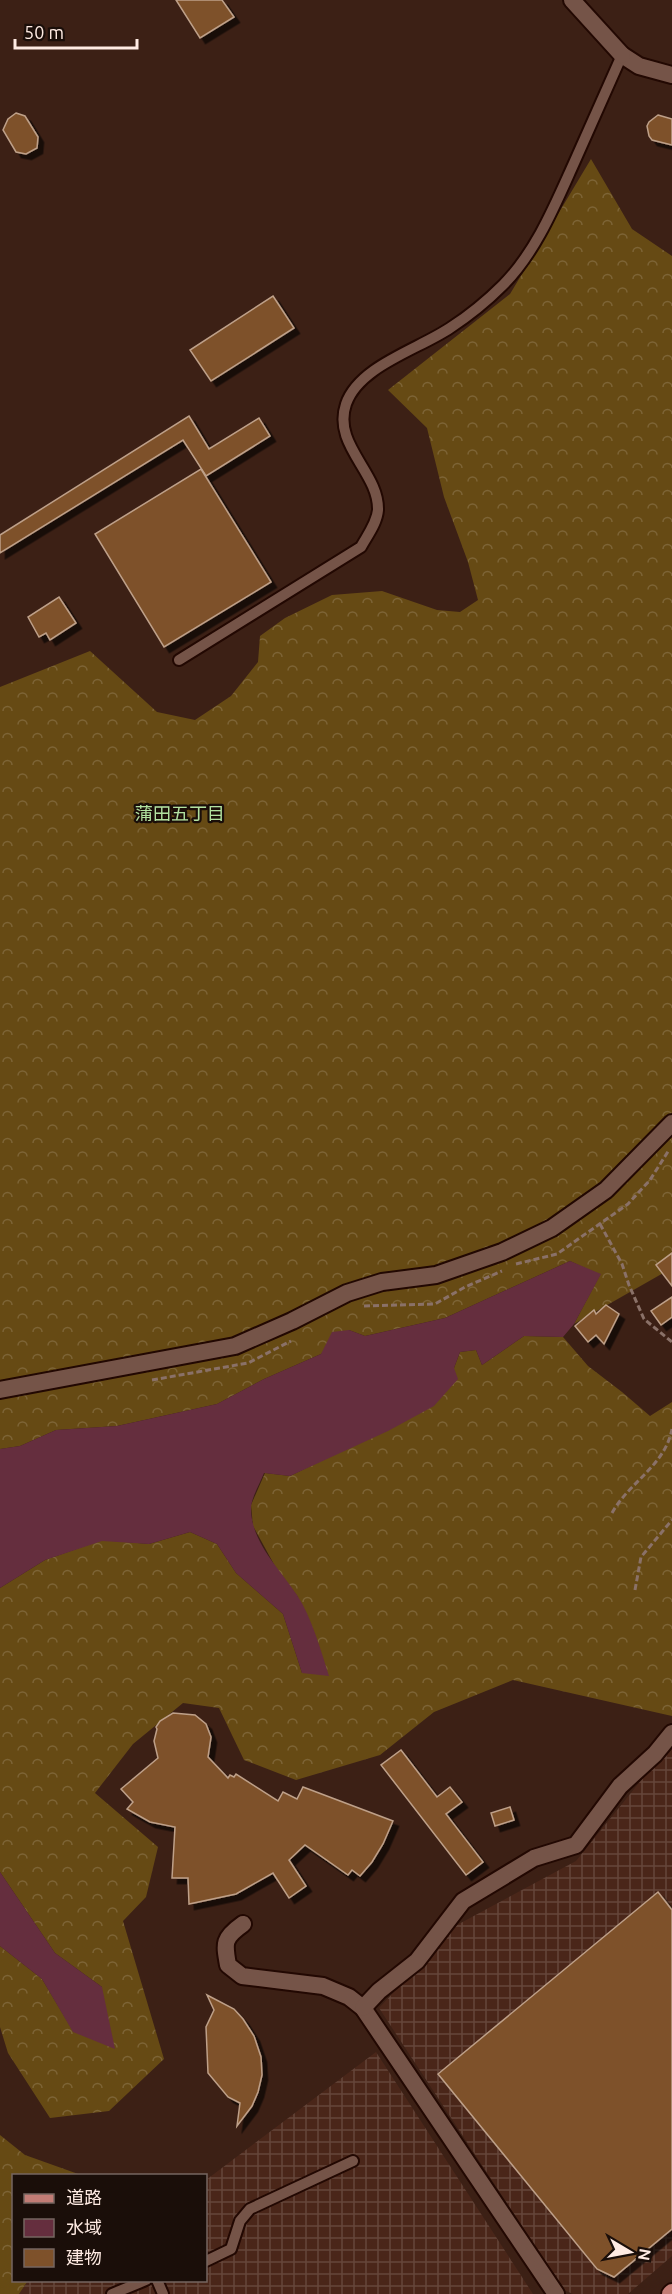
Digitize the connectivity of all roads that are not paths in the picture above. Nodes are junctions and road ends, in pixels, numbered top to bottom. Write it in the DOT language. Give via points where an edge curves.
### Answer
graph roads {
  1 [pos="572,0"];
  2 [pos="622,55"];
  3 [pos="672,75"];
  4 [pos="179,660"];
  5 [pos="672,1123"];
  6 [pos="0,1390"];
  7 [pos="672,1733"];
  8 [pos="243,1924"];
  9 [pos="363,2008"];
  10 [pos="353,2161"];
  11 [pos="207,2261"];
  12 [pos="141,2282"];
  13 [pos="112,2294"];
  14 [pos="556,2294"];
  1 -- 2 [label="street"];
  2 -- 3 [label="street" via="639,66"];
  2 -- 4 [label="lane" via="551,214 504,285 450,328 371,372 345,405 344,427 349,445 375,490 378,511 361,547"];
  5 -- 6 [label="street" via="606,1190 552,1228 502,1252 436,1275 382,1282 347,1293 235,1346"];
  7 -- 9 [label="street" via="620,1786 576,1845 534,1858 464,1901 417,1961"];
  8 -- 9 [label="street" via="230,1933 225,1945 228,1965 242,1976 323,1986"];
  9 -- 14 [label="street"];
  10 -- 11 [label="lane" via="250,2210 240,2221 231,2249"];
  12 -- 13 [label="lane"];
}
